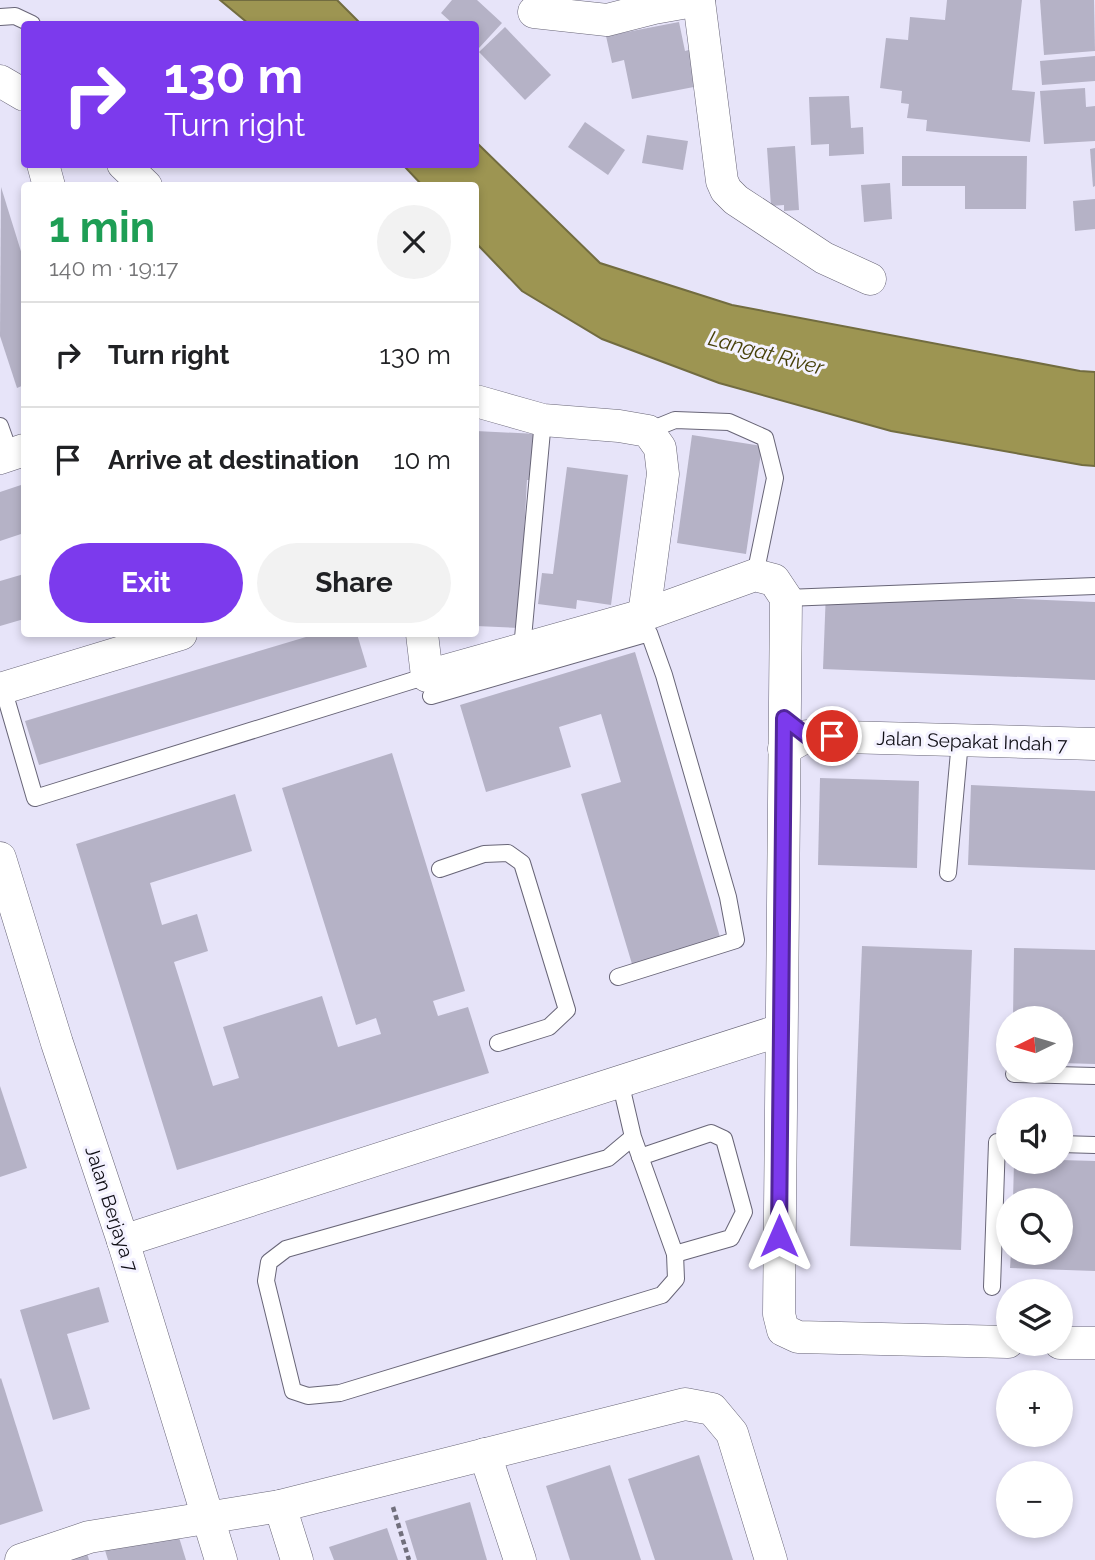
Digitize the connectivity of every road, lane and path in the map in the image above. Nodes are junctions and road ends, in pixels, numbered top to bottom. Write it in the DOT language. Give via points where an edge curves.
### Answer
graph roads {
  1 [pos="699,0"];
  2 [pos="534,12"];
  3 [pos="0,17"];
  4 [pos="26,21"];
  5 [pos="0,81"];
  6 [pos="21,93"];
  7 [pos="127,168"];
  8 [pos="142,182"];
  9 [pos="870,279"];
  10 [pos="479,402"];
  11 [pos="543,420"];
  12 [pos="648,431"];
  13 [pos="755,575"];
  14 [pos="1095,586"];
  15 [pos="786,598"];
  16 [pos="644,615"];
  17 [pos="171,637"];
  18 [pos="422,637"];
  19 [pos="522,649"];
  20 [pos="429,686"];
  21 [pos="3,688"];
  22 [pos="792,734"];
  23 [pos="960,741"];
  24 [pos="1095,744"];
  25 [pos="0,858"];
  26 [pos="440,869"];
  27 [pos="948,873"];
  28 [pos="618,977"];
  29 [pos="781,1030"];
  30 [pos="498,1043"];
  31 [pos="1073,1075"];
  32 [pos="1095,1076"];
  33 [pos="620,1081"];
  34 [pos="633,1137"];
  35 [pos="1073,1144"];
  36 [pos="1095,1145"];
  37 [pos="640,1157"];
  38 [pos="996,1171"];
  39 [pos="123,1241"];
  40 [pos="675,1254"];
  41 [pos="992,1287"];
  42 [pos="996,1342"];
  43 [pos="1073,1343"];
  44 [pos="1095,1343"];
  45 [pos="485,1454"];
  46 [pos="385,1479"];
  47 [pos="280,1506"];
  48 [pos="207,1517"];
  49 [pos="21,1560"];
  50 [pos="221,1560"];
  51 [pos="297,1560"];
  52 [pos="409,1560"];
  53 [pos="520,1560"];
  54 [pos="771,1560"];
  1 -- 2 [label="street" via="607,20"];
  1 -- 9 [label="street" via="726,190 824,258"];
  3 -- 4 [label="lane"];
  5 -- 6 [label="street"];
  7 -- 8 [label="street"];
  10 -- 11 [label="street"];
  11 -- 12 [label="street"];
  11 -- 19 [label="lane"];
  12 -- 13 [label="lane" via="675,420 729,422 765,438 775,478"];
  12 -- 16 [label="street" via="660,448 663,474"];
  13 -- 15 [label="street" via="774,580"];
  13 -- 16 [label="street"];
  14 -- 15 [label="lane"];
  15 -- 22 [label="street"];
  16 -- 19 [label="street"];
  17 -- 21 [label="street"];
  18 -- 20 [label="street"];
  19 -- 20 [label="street"];
  20 -- 21 [label="lane" via="35,797"];
  20 -- 28 [label="lane" via="649,633 724,884 736,940"];
  22 -- 23 [label="street, Jalan Sepakat Indah 7"];
  22 -- 29 [label="street"];
  23 -- 24 [label="street, Jalan Sepakat Indah 7"];
  23 -- 27 [label="lane"];
  25 -- 39 [label="street, Jalan Berjaya 7"];
  26 -- 30 [label="lane" via="484,854 508,853 522,863 567,1010 549,1027"];
  29 -- 33 [label="street"];
  29 -- 42 [label="street" via="779,1314 783,1330 798,1337"];
  31 -- 32 [label="lane"];
  33 -- 34 [label="lane"];
  33 -- 39 [label="street"];
  34 -- 37 [label="lane"];
  34 -- 40 [label="lane" via="608,1158 286,1249 269,1262 266,1281 293,1391 308,1396 340,1393 662,1295 676,1279"];
  35 -- 36 [label="lane"];
  37 -- 40 [label="lane"];
  37 -- 40 [label="lane" via="710,1133 724,1139 744,1212 731,1238"];
  38 -- 41 [label="lane"];
  39 -- 48 [label="street, Jalan Berjaya 7"];
  43 -- 44 [label="street"];
  45 -- 46 [label="street"];
  45 -- 53 [label="street"];
  45 -- 54 [label="street" via="685,1404 712,1409 732,1433"];
  46 -- 47 [label="street"];
  46 -- 52 [label="path"];
  47 -- 48 [label="street"];
  47 -- 51 [label="street"];
  48 -- 49 [label="street" via="89,1537"];
  48 -- 50 [label="street, Jalan Berjaya 7"];
}
